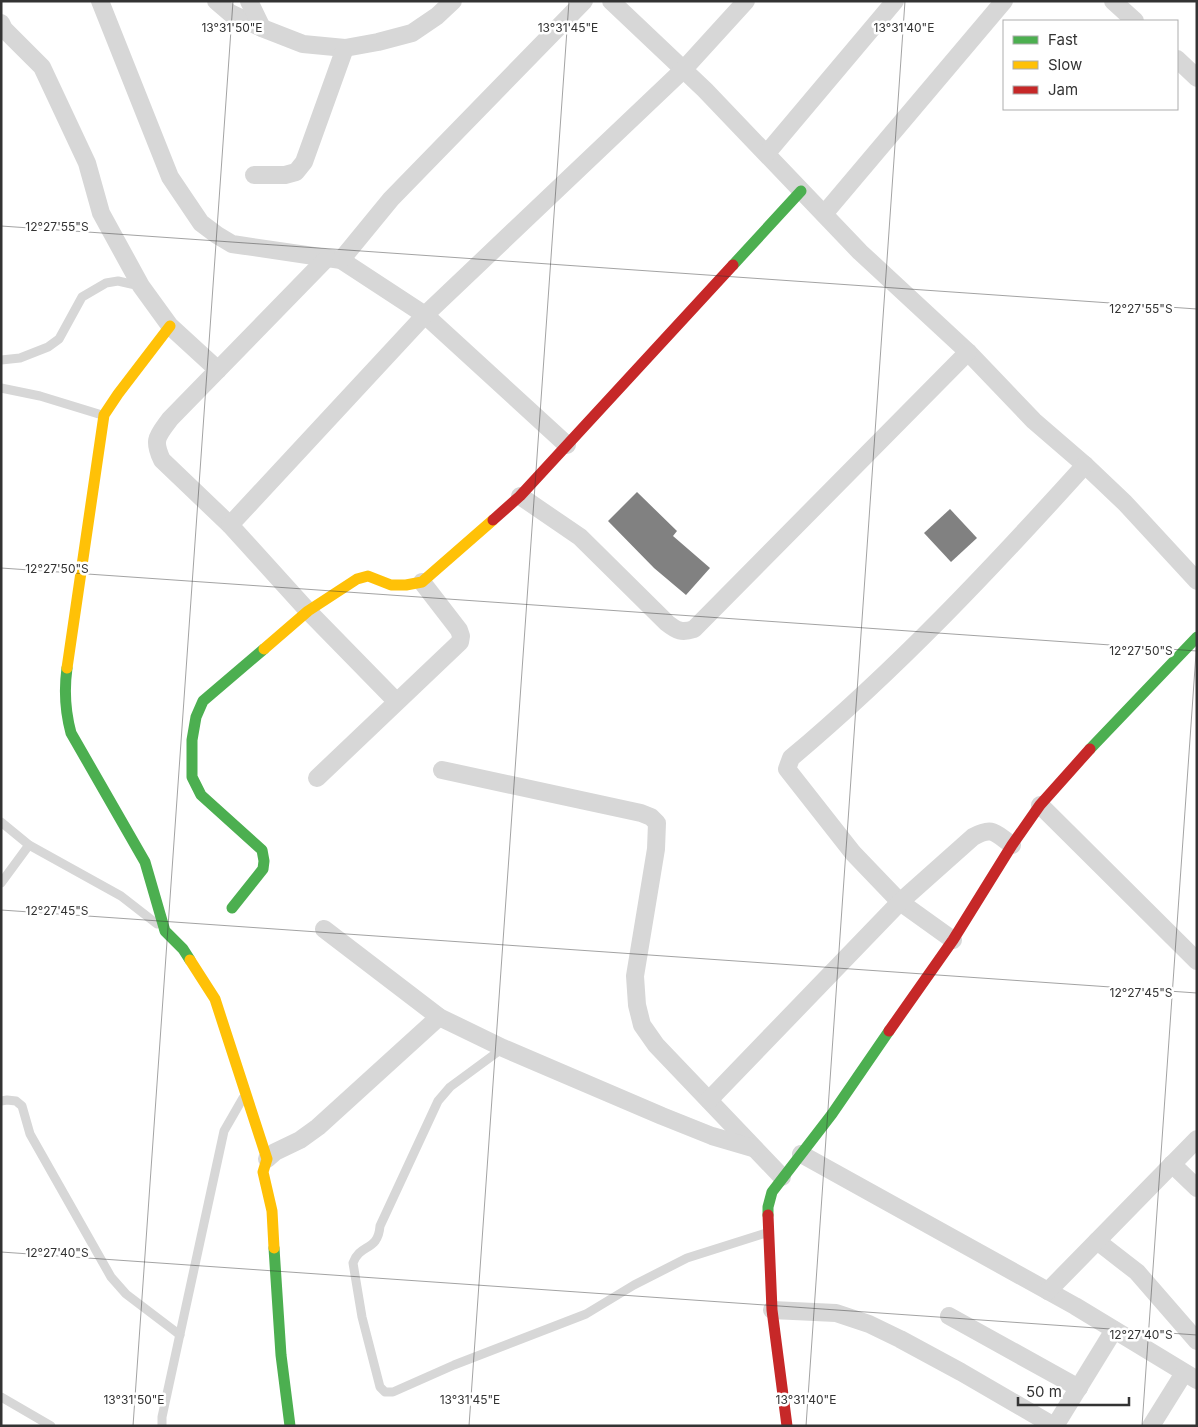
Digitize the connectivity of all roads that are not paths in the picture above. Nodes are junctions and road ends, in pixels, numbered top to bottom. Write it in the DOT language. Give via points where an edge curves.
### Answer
graph roads {
  1 [pos="100,1"];
  2 [pos="216,1"];
  3 [pos="249,1"];
  4 [pos="453,1"];
  5 [pos="584,1"];
  6 [pos="611,1"];
  7 [pos="746,1"];
  8 [pos="894,1"];
  9 [pos="1004,1"];
  10 [pos="1113,1"];
  11 [pos="1134,20"];
  12 [pos="1,24"];
  13 [pos="262,28"];
  14 [pos="345,48"];
  15 [pos="1178,60"];
  16 [pos="684,69"];
  17 [pos="1197,78"];
  18 [pos="767,153"];
  19 [pos="254,175"];
  20 [pos="801,191"];
  21 [pos="824,214"];
  22 [pos="334,259"];
  23 [pos="141,286"];
  24 [pos="425,316"];
  25 [pos="170,326"];
  26 [pos="968,352"];
  27 [pos="1,360"];
  28 [pos="218,370"];
  29 [pos="1,388"];
  30 [pos="104,416"];
  31 [pos="567,445"];
  32 [pos="1085,465"];
  33 [pos="520,496"];
  34 [pos="230,525"];
  35 [pos="1197,581"];
  36 [pos="422,582"];
  37 [pos="308,611"];
  38 [pos="1197,637"];
  39 [pos="396,701"];
  40 [pos="442,770"];
  41 [pos="317,778"];
  42 [pos="1040,805"];
  43 [pos="1,822"];
  44 [pos="29,845"];
  45 [pos="1012,845"];
  46 [pos="1,883"];
  47 [pos="900,902"];
  48 [pos="232,908"];
  49 [pos="324,929"];
  50 [pos="165,931"];
  51 [pos="952,940"];
  52 [pos="1197,961"];
  53 [pos="439,1018"];
  54 [pos="503,1048"];
  55 [pos="246,1092"];
  56 [pos="709,1100"];
  57 [pos="1,1101"];
  58 [pos="1197,1139"];
  59 [pos="756,1148"];
  60 [pos="801,1154"];
  61 [pos="267,1159"];
  62 [pos="1172,1164"];
  63 [pos="782,1177"];
  64 [pos="1197,1188"];
  65 [pos="769,1232"];
  66 [pos="1097,1241"];
  67 [pos="1048,1291"];
  68 [pos="772,1310"];
  69 [pos="949,1316"];
  70 [pos="1114,1330"];
  71 [pos="180,1335"];
  72 [pos="1197,1341"];
  73 [pos="1191,1377"];
  74 [pos="1079,1388"];
  75 [pos="1,1397"];
  76 [pos="51,1426"];
  77 [pos="162,1426"];
  78 [pos="290,1426"];
  79 [pos="787,1426"];
  80 [pos="1054,1426"];
  81 [pos="1151,1426"];
  1 -- 22 [label="street" via="170,177 201,223 232,244"];
  2 -- 13 [label="street" via="230,13"];
  3 -- 13 [label="street"];
  4 -- 14 [label="street" via="412,32"];
  5 -- 22 [label="street"];
  6 -- 16 [label="street"];
  7 -- 16 [label="street"];
  8 -- 18 [label="street"];
  9 -- 21 [label="street"];
  10 -- 11 [label="street"];
  12 -- 23 [label="street" via="42,67 87,163 101,213"];
  13 -- 14 [label="street" via="303,44"];
  14 -- 19 [label="street" via="304,162 296,172 285,175"];
  15 -- 17 [label="street"];
  16 -- 18 [label="street"];
  16 -- 24 [label="street"];
  18 -- 20 [label="street"];
  20 -- 21 [label="street"];
  20 -- 31 [label="street"];
  21 -- 26 [label="street" via="860,252"];
  22 -- 24 [label="street"];
  22 -- 28 [label="street"];
  23 -- 25 [label="street"];
  23 -- 27 [label="lane" via="118,281 106,283 82,297 59,339 20,358"];
  24 -- 31 [label="street"];
  24 -- 34 [label="street"];
  25 -- 28 [label="street"];
  25 -- 30 [label="street"];
  26 -- 32 [label="street" via="1034,421"];
  26 -- 33 [label="street" via="694,629 686,632 676,631 580,537"];
  28 -- 34 [label="street" via="170,419 158,434 156,447 162,460"];
  29 -- 30 [label="lane" via="40,396"];
  30 -- 50 [label="street" via="65,684 66,714 71,733 145,862"];
  31 -- 33 [label="street"];
  32 -- 35 [label="street"];
  32 -- 47 [label="street" via="942,617 788,763 787,769 853,853"];
  33 -- 36 [label="street"];
  34 -- 37 [label="street"];
  36 -- 37 [label="street" via="391,585 368,576 357,578"];
  36 -- 39 [label="street" via="459,630 460,642"];
  37 -- 39 [label="street"];
  37 -- 48 [label="street" via="203,701 196,717 192,777 201,795 262,850 263,869"];
  38 -- 42 [label="street"];
  39 -- 41 [label="street"];
  40 -- 56 [label="street" via="641,813 651,816 657,823 656,849 635,976 637,1005 642,1025 656,1045"];
  42 -- 45 [label="street"];
  42 -- 52 [label="street"];
  43 -- 44 [label="lane"];
  44 -- 46 [label="lane"];
  44 -- 50 [label="lane" via="121,896"];
  45 -- 47 [label="street" via="994,831 978,834"];
  45 -- 51 [label="street"];
  47 -- 51 [label="street"];
  47 -- 56 [label="street"];
  49 -- 53 [label="street"];
  50 -- 55 [label="street" via="183,949 215,999"];
  51 -- 60 [label="street"];
  53 -- 54 [label="street"];
  53 -- 61 [label="street" via="318,1127"];
  54 -- 59 [label="street" via="712,1136"];
  54 -- 65 [label="lane" via="450,1087 438,1101 380,1226 379,1235 374,1244 355,1257 353,1264 362,1317 380,1387 385,1392 393,1392 586,1314 634,1284 687,1258"];
  55 -- 61 [label="street"];
  55 -- 71 [label="lane" via="224,1132"];
  56 -- 59 [label="street"];
  57 -- 71 [label="lane" via="8,1100 22,1106 30,1134 110,1277 126,1294"];
  58 -- 62 [label="street"];
  59 -- 63 [label="street"];
  60 -- 63 [label="street"];
  60 -- 67 [label="street"];
  61 -- 78 [label="street" via="263,1172 272,1212 281,1355"];
  62 -- 64 [label="street"];
  62 -- 66 [label="street"];
  63 -- 65 [label="street" via="772,1192 768,1207"];
  65 -- 68 [label="street"];
  66 -- 67 [label="street"];
  66 -- 72 [label="street" via="1137,1272"];
  67 -- 70 [label="street"];
  68 -- 79 [label="street"];
  68 -- 80 [label="street" via="836,1314 869,1324 962,1372"];
  69 -- 74 [label="street"];
  70 -- 73 [label="street"];
  70 -- 74 [label="street"];
  71 -- 77 [label="lane"];
  73 -- 81 [label="street"];
  74 -- 80 [label="street"];
  75 -- 76 [label="lane"];
}
